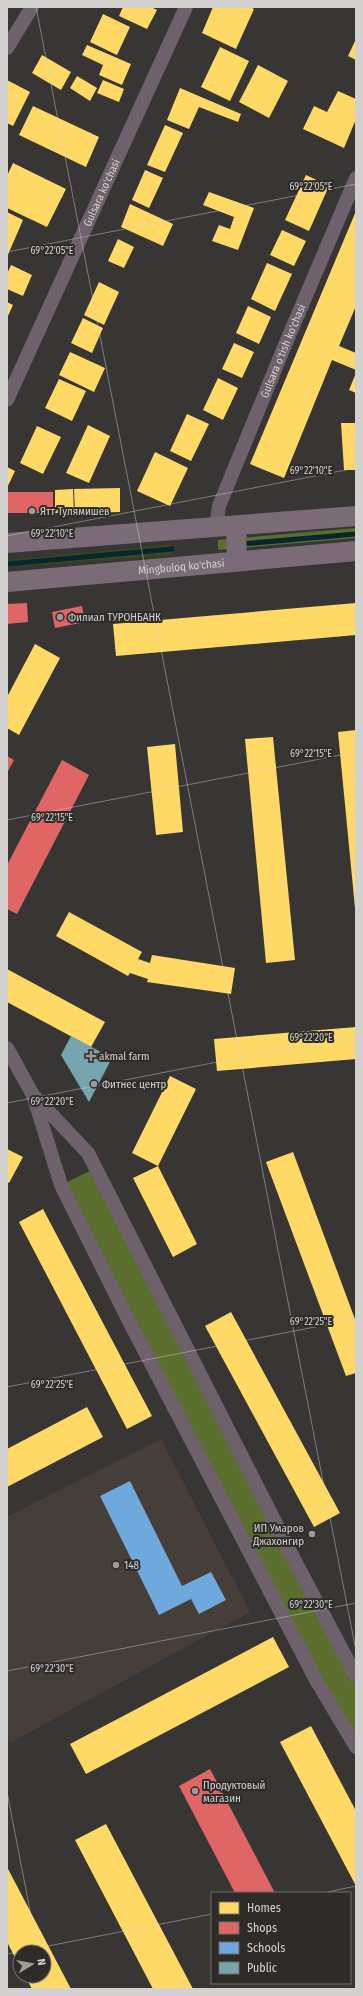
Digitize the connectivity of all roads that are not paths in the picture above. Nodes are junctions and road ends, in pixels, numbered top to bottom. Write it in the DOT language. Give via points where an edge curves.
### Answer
graph roads {
  1 [pos="32,7"];
  2 [pos="186,7"];
  3 [pos="7,48"];
  4 [pos="356,178"];
  5 [pos="7,400"];
  6 [pos="356,516"];
  7 [pos="236,526"];
  8 [pos="216,527"];
  9 [pos="7,543"];
  10 [pos="356,551"];
  11 [pos="237,561"];
  12 [pos="7,582"];
  13 [pos="7,1048"];
  14 [pos="33,1094"];
  15 [pos="356,1676"];
  16 [pos="356,1747"];
  1 -- 3 [label="street"];
  2 -- 5 [label="street, Gulsara ko'chasi"];
  4 -- 8 [label="street, Gulsara o'tish ko'chasi" via="222,498"];
  6 -- 7 [label="main road"];
  7 -- 8 [label="main road"];
  7 -- 11 [label="main road"];
  8 -- 9 [label="main road"];
  10 -- 11 [label="main road, Mingbuloq ko'chasi"];
  11 -- 12 [label="main road, Mingbuloq ko'chasi"];
  13 -- 14 [label="street"];
  14 -- 15 [label="street" via="88,1153"];
  14 -- 16 [label="street" via="61,1185 129,1322 316,1680"];
}
